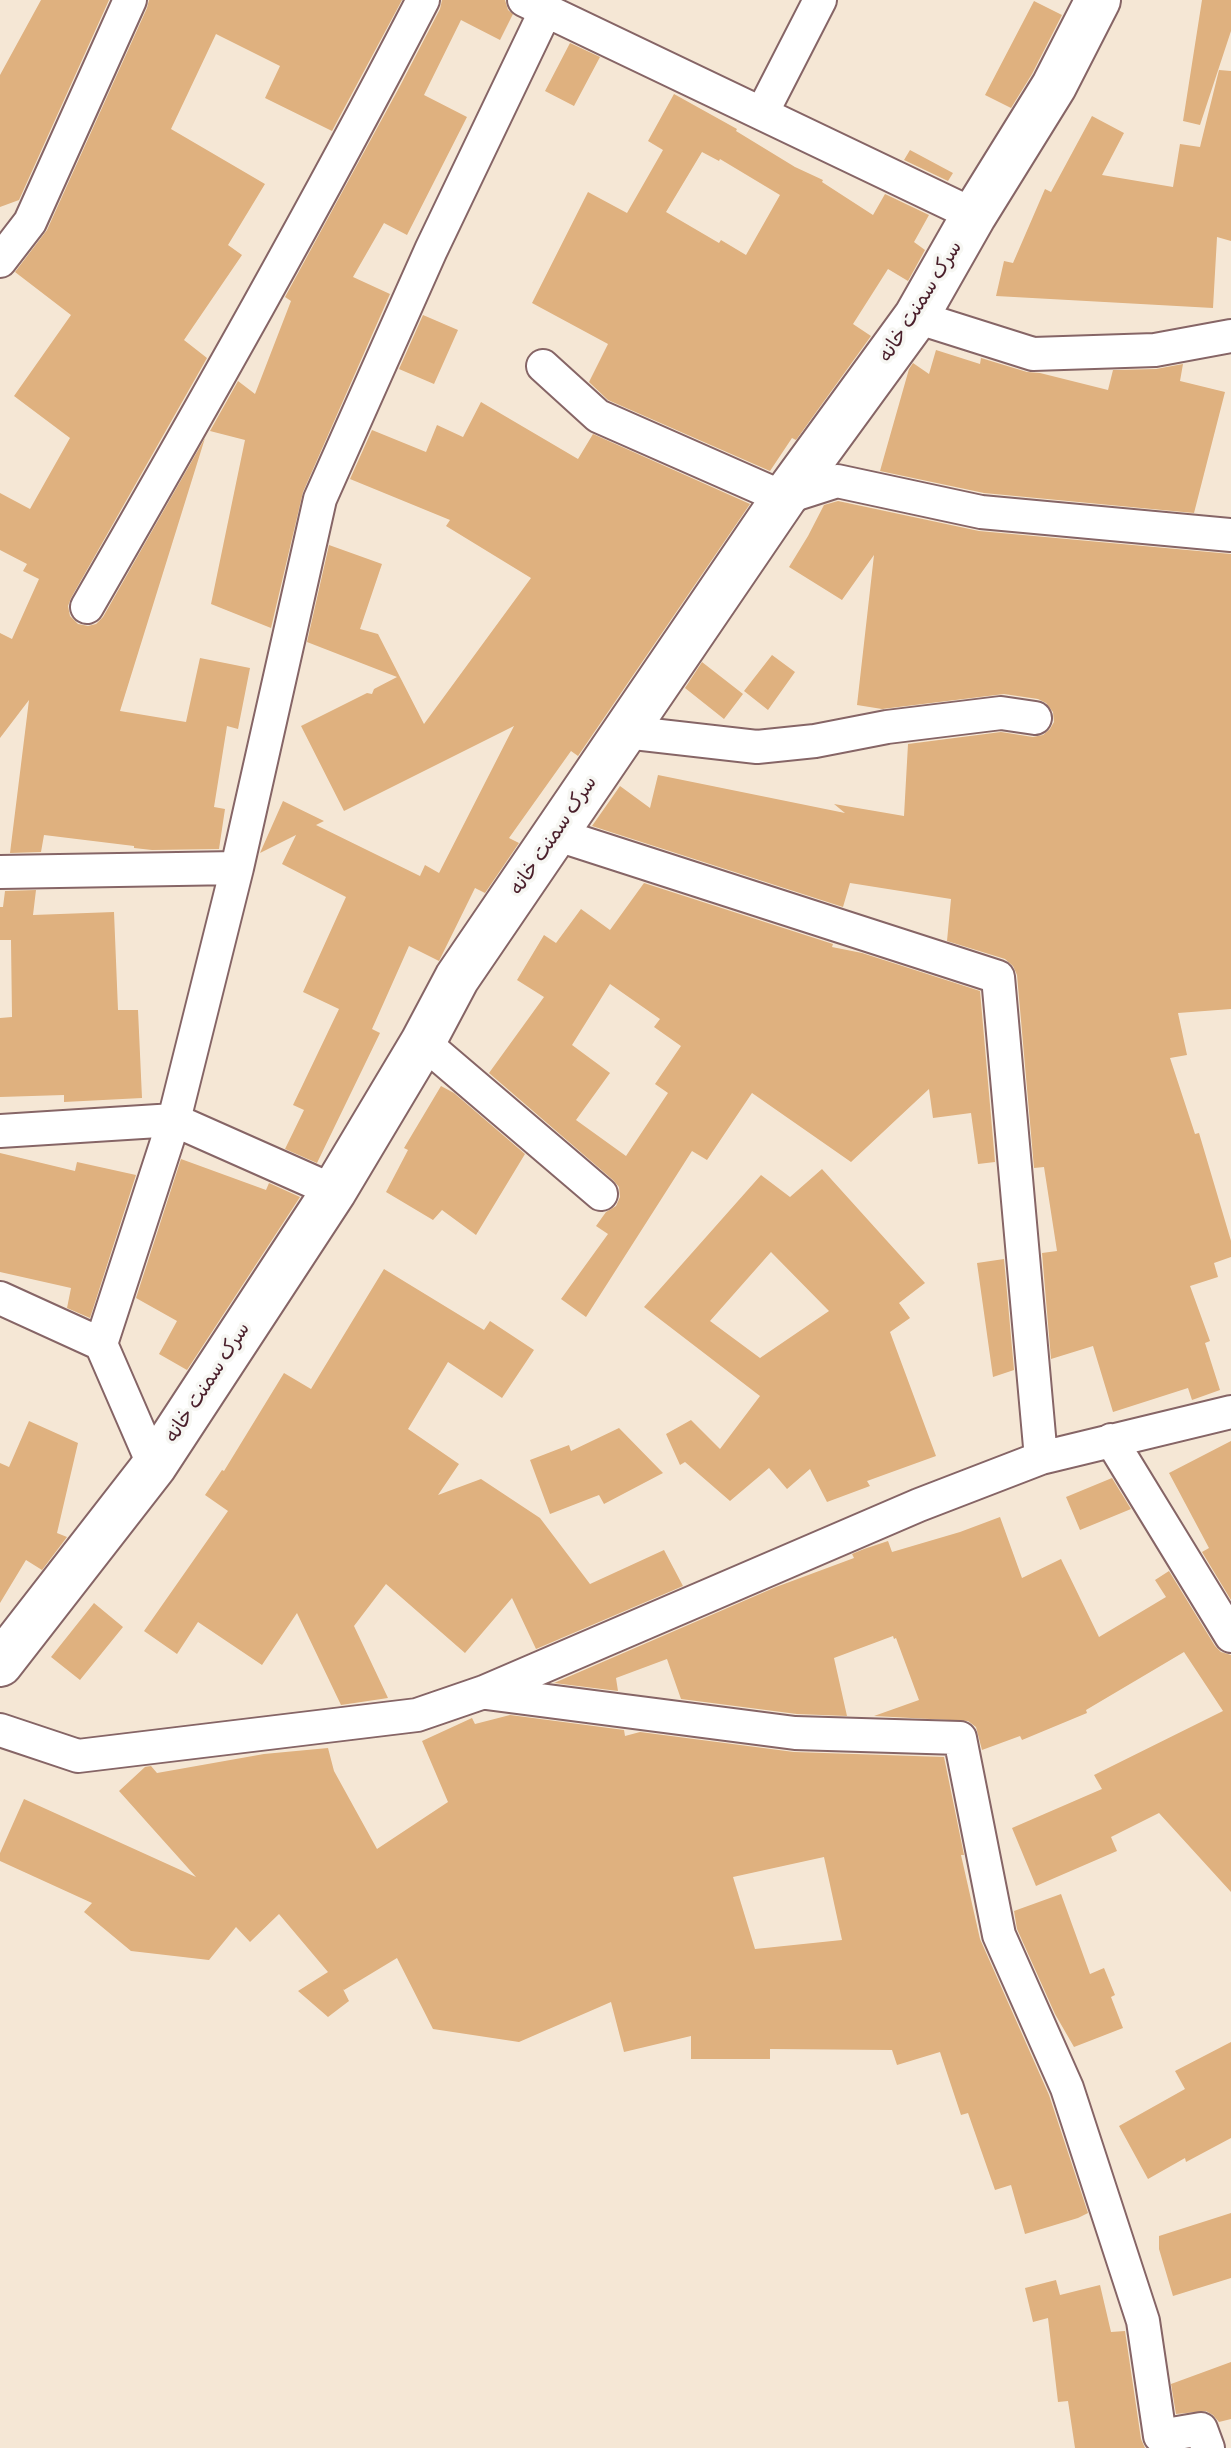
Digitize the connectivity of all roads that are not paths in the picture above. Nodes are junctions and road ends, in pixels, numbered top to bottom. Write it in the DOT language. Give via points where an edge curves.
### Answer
graph roads {
  1 [pos="130,0"];
  2 [pos="423,0"];
  3 [pos="820,0"];
  4 [pos="1098,0"];
  5 [pos="535,5"];
  6 [pos="762,113"];
  7 [pos="974,215"];
  8 [pos="0,261"];
  9 [pos="916,317"];
  10 [pos="1231,336"];
  11 [pos="543,366"];
  12 [pos="784,498"];
  13 [pos="1231,535"];
  14 [pos="87,607"];
  15 [pos="1035,718"];
  16 [pos="625,732"];
  17 [pos="555,834"];
  18 [pos="237,868"];
  19 [pos="0,872"];
  20 [pos="423,1042"];
  21 [pos="174,1120"];
  22 [pos="0,1131"];
  23 [pos="334,1191"];
  24 [pos="601,1194"];
  25 [pos="0,1298"];
  26 [pos="101,1344"];
  27 [pos="1231,1412"];
  28 [pos="1111,1440"];
  29 [pos="1041,1458"];
  30 [pos="154,1466"];
  31 [pos="1231,1636"];
  32 [pos="3,1655"];
  33 [pos="484,1692"];
  34 [pos="0,1730"];
  35 [pos="1208,2448"];
  1 -- 8 [label="street" via="30,222"];
  2 -- 14 [label="street"];
  3 -- 6 [label="street"];
  4 -- 7 [label="street, سرک سمنت خانه" via="1054,86"];
  5 -- 6 [label="street"];
  5 -- 18 [label="street" via="320,499"];
  6 -- 7 [label="street"];
  7 -- 9 [label="street, سرک سمنت خانه"];
  9 -- 10 [label="street" via="1033,354 1155,350"];
  9 -- 12 [label="street, سرک سمنت خانه"];
  11 -- 12 [label="street" via="598,416"];
  12 -- 13 [label="street" via="837,481 981,512"];
  12 -- 16 [label="street, سرک سمنت خانه"];
  15 -- 16 [label="street" via="1001,713 757,747"];
  16 -- 17 [label="street, سرک سمنت خانه"];
  17 -- 20 [label="street, سرک سمنت خانه" via="457,978"];
  17 -- 29 [label="street" via="998,977"];
  18 -- 19 [label="street"];
  18 -- 21 [label="street"];
  20 -- 23 [label="street, سرک سمنت خانه"];
  20 -- 24 [label="street"];
  21 -- 22 [label="street"];
  21 -- 23 [label="street"];
  21 -- 26 [label="street"];
  23 -- 30 [label="street, سرک سمنت خانه"];
  25 -- 26 [label="street"];
  26 -- 30 [label="street"];
  27 -- 28 [label="street"];
  28 -- 29 [label="street"];
  28 -- 31 [label="street"];
  29 -- 33 [label="street"];
  30 -- 32 [label="street, سرک سمنت خانه"];
  33 -- 34 [label="street" via="417,1715 78,1756"];
  33 -- 35 [label="street" via="795,1733 960,1738 999,1935 1067,2088 1143,2321 1160,2436 1201,2429"];
}
